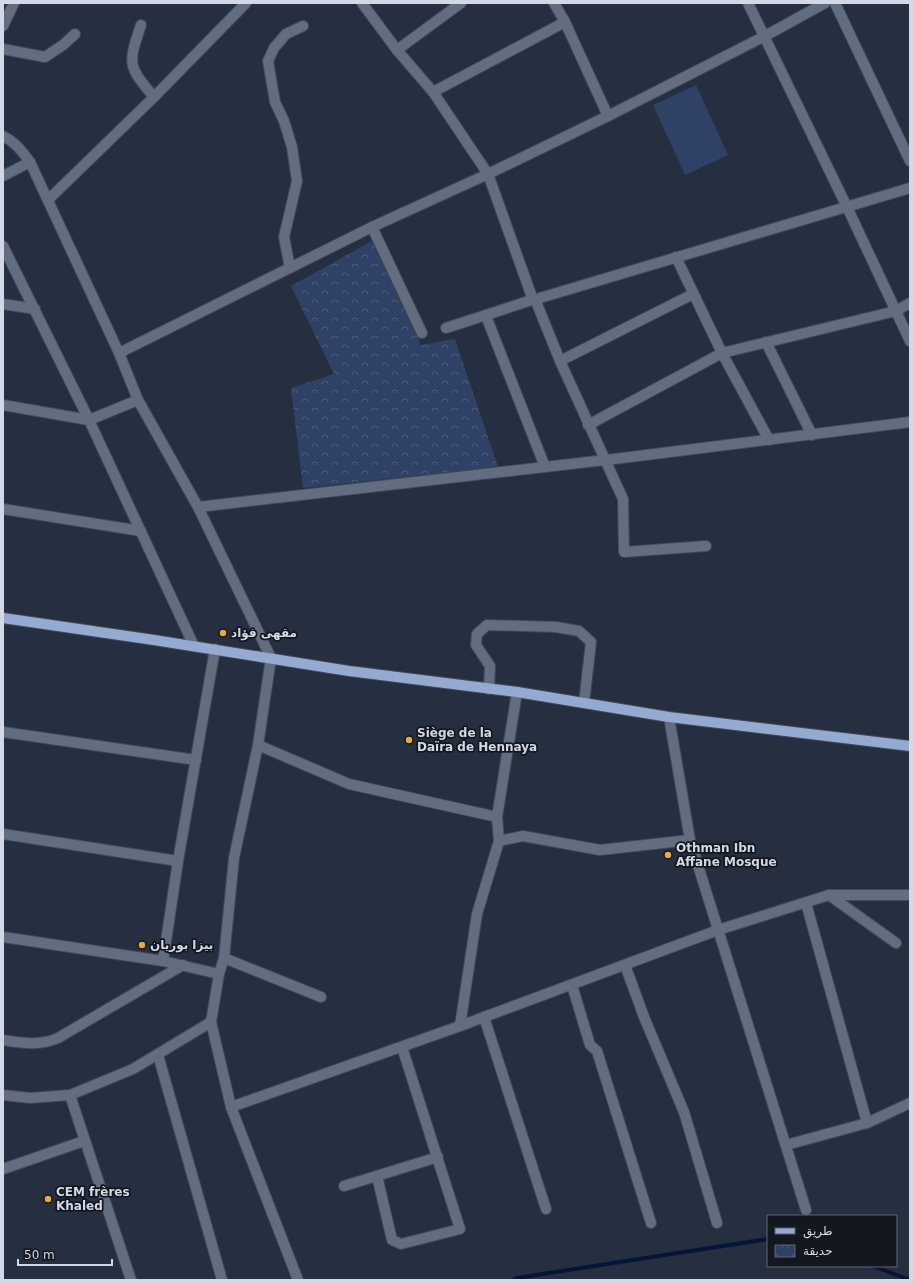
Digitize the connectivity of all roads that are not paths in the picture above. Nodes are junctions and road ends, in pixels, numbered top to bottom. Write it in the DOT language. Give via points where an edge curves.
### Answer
graph roads {
  1 [pos="14,3"];
  2 [pos="246,3"];
  3 [pos="362,3"];
  4 [pos="461,3"];
  5 [pos="554,3"];
  6 [pos="748,3"];
  7 [pos="825,3"];
  8 [pos="835,3"];
  9 [pos="565,22"];
  10 [pos="142,25"];
  11 [pos="3,26"];
  12 [pos="303,26"];
  13 [pos="75,34"];
  14 [pos="765,36"];
  15 [pos="3,49"];
  16 [pos="398,50"];
  17 [pos="433,92"];
  18 [pos="154,97"];
  19 [pos="608,116"];
  20 [pos="3,136"];
  21 [pos="910,161"];
  22 [pos="30,162"];
  23 [pos="488,174"];
  24 [pos="3,176"];
  25 [pos="910,188"];
  26 [pos="48,200"];
  27 [pos="847,207"];
  28 [pos="372,227"];
  29 [pos="3,246"];
  30 [pos="676,257"];
  31 [pos="290,268"];
  32 [pos="693,294"];
  33 [pos="534,299"];
  34 [pos="910,303"];
  35 [pos="3,304"];
  36 [pos="35,309"];
  37 [pos="896,311"];
  38 [pos="486,316"];
  39 [pos="446,328"];
  40 [pos="422,333"];
  41 [pos="910,341"];
  42 [pos="766,342"];
  43 [pos="119,353"];
  44 [pos="722,353"];
  45 [pos="560,361"];
  46 [pos="138,400"];
  47 [pos="3,405"];
  48 [pos="89,420"];
  49 [pos="910,422"];
  50 [pos="588,425"];
  51 [pos="812,435"];
  52 [pos="769,440"];
  53 [pos="604,460"];
  54 [pos="545,467"];
  55 [pos="198,507"];
  56 [pos="3,509"];
  57 [pos="141,531"];
  58 [pos="706,546"];
  59 [pos="3,618"];
  60 [pos="194,646"];
  61 [pos="215,649"];
  62 [pos="270,658"];
  63 [pos="489,688"];
  64 [pos="517,692"];
  65 [pos="584,703"];
  66 [pos="669,717"];
  67 [pos="3,732"];
  68 [pos="258,745"];
  69 [pos="910,746"];
  70 [pos="196,760"];
  71 [pos="496,817"];
  72 [pos="3,834"];
  73 [pos="690,840"];
  74 [pos="499,841"];
  75 [pos="178,861"];
  76 [pos="829,895"];
  77 [pos="910,895"];
  78 [pos="806,904"];
  79 [pos="718,930"];
  80 [pos="3,937"];
  81 [pos="896,943"];
  82 [pos="224,958"];
  83 [pos="163,961"];
  84 [pos="626,965"];
  85 [pos="183,966"];
  86 [pos="219,974"];
  87 [pos="572,984"];
  88 [pos="321,997"];
  89 [pos="484,1017"];
  90 [pos="211,1022"];
  91 [pos="460,1026"];
  92 [pos="3,1040"];
  93 [pos="402,1046"];
  94 [pos="158,1055"];
  95 [pos="3,1095"];
  96 [pos="70,1095"];
  97 [pos="910,1103"];
  98 [pos="232,1107"];
  99 [pos="867,1123"];
  100 [pos="84,1141"];
  101 [pos="786,1146"];
  102 [pos="438,1157"];
  103 [pos="3,1169"];
  104 [pos="377,1176"];
  105 [pos="344,1186"];
  106 [pos="546,1209"];
  107 [pos="806,1210"];
  108 [pos="651,1223"];
  109 [pos="717,1223"];
  110 [pos="131,1280"];
  111 [pos="222,1280"];
  112 [pos="298,1280"];
  1 -- 11 [label="street"];
  2 -- 18 [label="street"];
  3 -- 16 [label="street"];
  4 -- 16 [label="street"];
  5 -- 9 [label="street"];
  6 -- 14 [label="street"];
  7 -- 14 [label="street"];
  8 -- 21 [label="street"];
  9 -- 17 [label="street"];
  9 -- 19 [label="street"];
  10 -- 18 [label="street" via="133,50 132,67 135,75"];
  12 -- 31 [label="street" via="286,34 274,48 268,61 275,102 292,147 296,181 284,237"];
  13 -- 15 [label="street" via="45,57"];
  14 -- 19 [label="street"];
  14 -- 27 [label="street"];
  16 -- 17 [label="street"];
  17 -- 23 [label="street"];
  18 -- 26 [label="street"];
  19 -- 23 [label="street"];
  20 -- 22 [label="street" via="11,140"];
  22 -- 24 [label="street"];
  22 -- 26 [label="street"];
  23 -- 28 [label="street"];
  23 -- 33 [label="street"];
  25 -- 27 [label="street"];
  26 -- 43 [label="street"];
  27 -- 30 [label="street"];
  27 -- 37 [label="street"];
  28 -- 31 [label="street"];
  28 -- 40 [label="street"];
  29 -- 36 [label="street"];
  30 -- 32 [label="street"];
  30 -- 33 [label="street"];
  31 -- 43 [label="street"];
  32 -- 44 [label="street"];
  32 -- 45 [label="street"];
  33 -- 38 [label="street"];
  33 -- 45 [label="street"];
  34 -- 37 [label="street"];
  35 -- 36 [label="street"];
  36 -- 48 [label="street"];
  37 -- 41 [label="street"];
  37 -- 42 [label="street"];
  38 -- 39 [label="street"];
  38 -- 54 [label="street"];
  42 -- 44 [label="street"];
  42 -- 51 [label="street"];
  43 -- 46 [label="street"];
  44 -- 50 [label="street"];
  44 -- 52 [label="street"];
  45 -- 50 [label="street"];
  46 -- 48 [label="street"];
  46 -- 55 [label="street"];
  47 -- 48 [label="street"];
  48 -- 57 [label="street"];
  49 -- 51 [label="street"];
  50 -- 53 [label="street"];
  51 -- 52 [label="street"];
  52 -- 53 [label="street"];
  53 -- 54 [label="street"];
  53 -- 58 [label="street" via="623,499 624,552"];
  54 -- 55 [label="street"];
  55 -- 62 [label="street"];
  56 -- 57 [label="street"];
  57 -- 60 [label="street"];
  59 -- 60 [label="main road"];
  60 -- 61 [label="main road"];
  61 -- 62 [label="main road"];
  61 -- 70 [label="street"];
  62 -- 63 [label="main road" via="349,671"];
  62 -- 68 [label="street"];
  63 -- 64 [label="main road"];
  63 -- 65 [label="street" via="490,666 476,645 477,634 487,625 556,627 579,631 591,642"];
  64 -- 65 [label="main road"];
  64 -- 71 [label="street"];
  65 -- 66 [label="main road"];
  66 -- 69 [label="main road"];
  66 -- 73 [label="street"];
  67 -- 70 [label="street"];
  68 -- 71 [label="street" via="349,784"];
  68 -- 82 [label="street" via="234,858"];
  70 -- 75 [label="street"];
  71 -- 74 [label="street"];
  72 -- 75 [label="street"];
  73 -- 74 [label="street" via="600,850 523,836"];
  73 -- 79 [label="street"];
  74 -- 91 [label="street" via="477,914"];
  75 -- 83 [label="street"];
  76 -- 77 [label="street"];
  76 -- 78 [label="street"];
  76 -- 81 [label="street"];
  78 -- 79 [label="street"];
  78 -- 99 [label="street"];
  79 -- 84 [label="street"];
  79 -- 101 [label="street"];
  80 -- 83 [label="street"];
  82 -- 86 [label="street"];
  82 -- 88 [label="street"];
  83 -- 85 [label="street"];
  84 -- 87 [label="street"];
  84 -- 109 [label="street" via="644,1017 684,1112"];
  85 -- 86 [label="street"];
  85 -- 92 [label="street" via="45,1044"];
  86 -- 90 [label="street"];
  87 -- 89 [label="street"];
  87 -- 108 [label="street" via="590,1045 597,1052"];
  89 -- 91 [label="street"];
  89 -- 106 [label="street"];
  90 -- 94 [label="street"];
  90 -- 98 [label="street"];
  91 -- 93 [label="street"];
  93 -- 98 [label="street"];
  93 -- 102 [label="street"];
  94 -- 96 [label="street" via="133,1069"];
  94 -- 111 [label="street"];
  95 -- 96 [label="street" via="30,1098"];
  96 -- 100 [label="street"];
  97 -- 99 [label="street"];
  98 -- 112 [label="street"];
  99 -- 101 [label="street"];
  100 -- 103 [label="street"];
  100 -- 110 [label="street"];
  101 -- 107 [label="street"];
  102 -- 104 [label="street"];
  102 -- 104 [label="street" via="460,1229 401,1244 392,1240"];
  104 -- 105 [label="street"];
}
